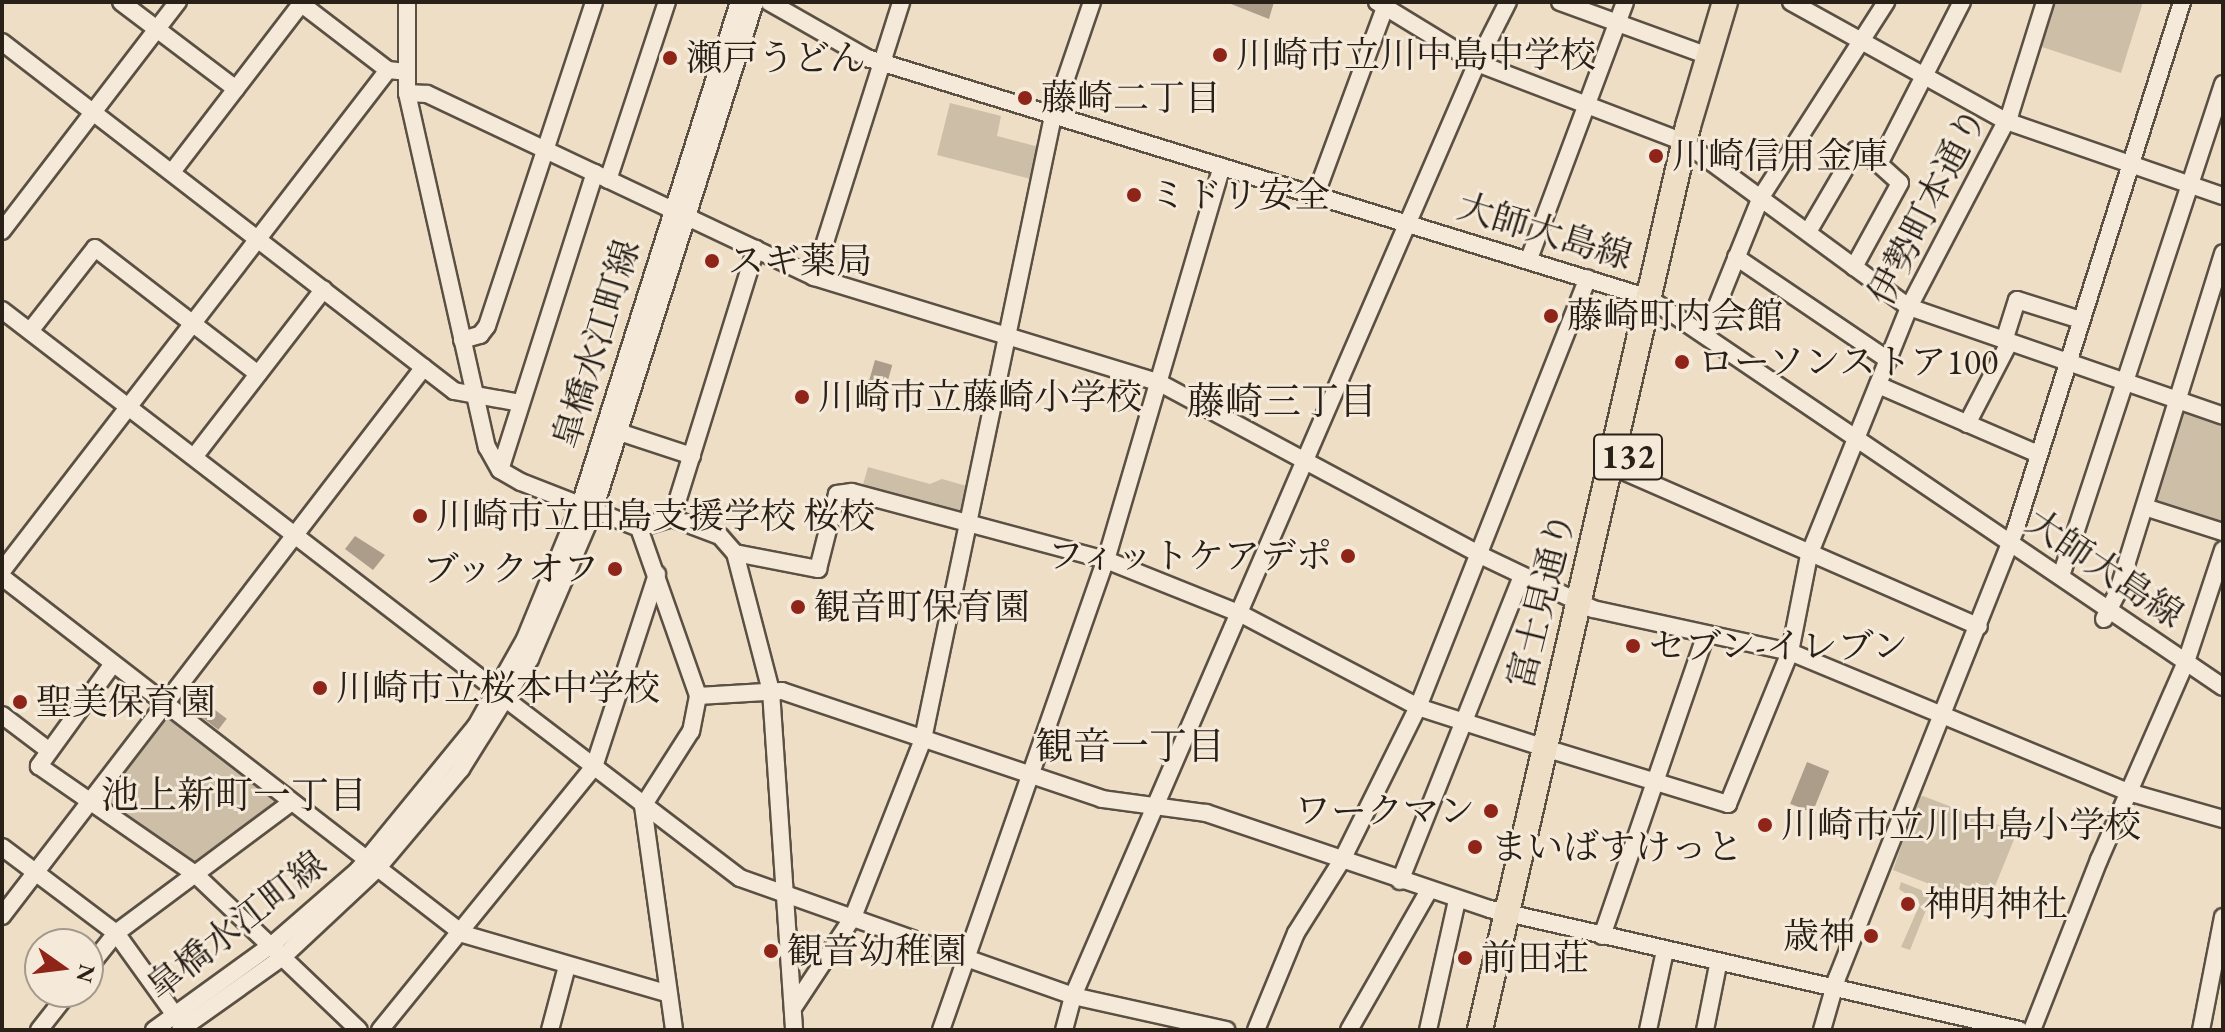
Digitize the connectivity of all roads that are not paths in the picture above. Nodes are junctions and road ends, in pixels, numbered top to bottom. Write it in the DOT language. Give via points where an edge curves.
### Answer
graph roads {
  1 [pos="121,2"];
  2 [pos="178,2"];
  3 [pos="407,2"];
  4 [pos="594,2"];
  5 [pos="667,2"];
  6 [pos="739,2"];
  7 [pos="755,2"];
  8 [pos="769,2"];
  9 [pos="901,2"];
  10 [pos="1092,2"];
  11 [pos="1508,2"];
  12 [pos="1560,2"];
  13 [pos="1625,2"];
  14 [pos="1725,2"];
  15 [pos="1741,2"];
  16 [pos="1791,2"];
  17 [pos="1886,2"];
  18 [pos="1962,2"];
  19 [pos="2045,2"];
  20 [pos="2182,2"];
  21 [pos="300,3"];
  22 [pos="1383,3"];
  23 [pos="1812,7"];
  24 [pos="1617,24"];
  25 [pos="157,29"];
  26 [pos="1861,41"];
  27 [pos="2,42"];
  28 [pos="1708,56"];
  29 [pos="883,63"];
  30 [pos="1477,63"];
  31 [pos="388,70"];
  32 [pos="406,72"];
  33 [pos="1924,76"];
  34 [pos="2223,84"];
  35 [pos="236,89"];
  36 [pos="407,93"];
  37 [pos="1586,103"];
  38 [pos="93,112"];
  39 [pos="1053,116"];
  40 [pos="2006,121"];
  41 [pos="1690,146"];
  42 [pos="544,149"];
  43 [pos="2131,163"];
  44 [pos="1879,164"];
  45 [pos="1222,167"];
  46 [pos="172,172"];
  47 [pos="602,176"];
  48 [pos="2191,184"];
  49 [pos="1316,194"];
  50 [pos="2223,196"];
  51 [pos="1761,197"];
  52 [pos="678,212"];
  53 [pos="1409,222"];
  54 [pos="2,231"];
  55 [pos="1808,232"];
  56 [pos="258,239"];
  57 [pos="756,249"];
  58 [pos="2223,253"];
  59 [pos="1736,257"];
  60 [pos="1529,259"];
  61 [pos="1854,267"];
  62 [pos="814,277"];
  63 [pos="1588,278"];
  64 [pos="324,289"];
  65 [pos="1654,301"];
  66 [pos="1909,307"];
  67 [pos="2,310"];
  68 [pos="2081,320"];
  69 [pos="194,324"];
  70 [pos="30,331"];
  71 [pos="1706,333"];
  72 [pos="1007,335"];
  73 [pos="462,340"];
  74 [pos="2007,342"];
  75 [pos="1888,360"];
  76 [pos="2068,363"];
  77 [pos="424,367"];
  78 [pos="258,374"];
  79 [pos="1158,382"];
  80 [pos="2127,384"];
  81 [pos="1878,385"];
  82 [pos="473,393"];
  83 [pos="2177,400"];
  84 [pos="521,403"];
  85 [pos="128,408"];
  86 [pos="2223,416"];
  87 [pos="1967,424"];
  88 [pos="616,431"];
  89 [pos="1857,436"];
  90 [pos="2038,454"];
  91 [pos="692,456"];
  92 [pos="194,457"];
  93 [pos="1305,461"];
  94 [pos="500,470"];
  95 [pos="1625,472"];
  96 [pos="2145,507"];
  97 [pos="587,508"];
  98 [pos="672,518"];
  99 [pos="968,522"];
  100 [pos="639,528"];
  101 [pos="2223,532"];
  102 [pos="295,537"];
  103 [pos="2008,547"];
  104 [pos="2223,550"];
  105 [pos="735,553"];
  106 [pos="1480,555"];
  107 [pos="1809,555"];
  108 [pos="1106,560"];
  109 [pos="2,571"];
  110 [pos="657,574"];
  111 [pos="1522,576"];
  112 [pos="2061,576"];
  113 [pos="2,577"];
  114 [pos="1586,606"];
  115 [pos="2110,608"];
  116 [pos="1241,614"];
  117 [pos="1979,627"];
  118 [pos="1706,634"];
  119 [pos="1790,652"];
  120 [pos="2186,662"];
  121 [pos="112,665"];
  122 [pos="2223,687"];
  123 [pos="771,691"];
  124 [pos="501,695"];
  125 [pos="698,696"];
  126 [pos="165,705"];
  127 [pos="1418,707"];
  128 [pos="2,715"];
  129 [pos="1941,717"];
  130 [pos="1464,721"];
  131 [pos="923,739"];
  132 [pos="47,749"];
  133 [pos="1550,749"];
  134 [pos="594,767"];
  135 [pos="1030,776"];
  136 [pos="1651,781"];
  137 [pos="2128,792"];
  138 [pos="90,802"];
  139 [pos="292,802"];
  140 [pos="643,806"];
  141 [pos="1155,808"];
  142 [pos="2223,819"];
  143 [pos="2,847"];
  144 [pos="1342,860"];
  145 [pos="372,866"];
  146 [pos="35,873"];
  147 [pos="195,874"];
  148 [pos="1400,881"];
  149 [pos="1428,892"];
  150 [pos="788,894"];
  151 [pos="1457,900"];
  152 [pos="1511,914"];
  153 [pos="2,916"];
  154 [pos="853,917"];
  155 [pos="2223,917"];
  156 [pos="116,933"];
  157 [pos="463,934"];
  158 [pos="1602,936"];
  159 [pos="104,948"];
  160 [pos="278,950"];
  161 [pos="1665,951"];
  162 [pos="969,958"];
  163 [pos="1718,965"];
  164 [pos="567,966"];
  165 [pos="1833,989"];
  166 [pos="666,993"];
  167 [pos="1073,996"];
  168 [pos="795,1005"];
  169 [pos="56,1008"];
  170 [pos="177,1022"];
  171 [pos="39,1030"];
  172 [pos="154,1030"];
  173 [pos="359,1030"];
  174 [pos="380,1030"];
  175 [pos="550,1030"];
  176 [pos="674,1030"];
  177 [pos="794,1030"];
  178 [pos="941,1030"];
  179 [pos="1064,1030"];
  180 [pos="1226,1030"];
  181 [pos="1256,1030"];
  182 [pos="1349,1030"];
  183 [pos="1428,1030"];
  184 [pos="1480,1030"];
  185 [pos="1496,1030"];
  186 [pos="1648,1030"];
  187 [pos="1705,1030"];
  188 [pos="1822,1030"];
  189 [pos="2019,1030"];
  190 [pos="2032,1030"];
  191 [pos="2201,1030"];
  1 -- 25 [label="street"];
  2 -- 25 [label="street"];
  3 -- 32 [label="street"];
  4 -- 42 [label="street"];
  5 -- 47 [label="street"];
  6 -- 52 [label="street, 皐橋水江町線"];
  7 -- 52 [label="street, 皐橋水江町線"];
  8 -- 29 [label="street, 大師大島線"];
  9 -- 29 [label="street"];
  10 -- 39 [label="street"];
  11 -- 30 [label="street"];
  12 -- 24 [label="street"];
  13 -- 24 [label="street"];
  14 -- 28 [label="highway, 富士見通り / 132"];
  15 -- 41 [label="highway, 富士見通り / 132"];
  16 -- 23 [label="street"];
  17 -- 26 [label="street"];
  18 -- 33 [label="street"];
  19 -- 40 [label="street, 伊勢町本通り"];
  20 -- 43 [label="street"];
  21 -- 31 [label="street"];
  21 -- 35 [label="street"];
  22 -- 30 [label="street"];
  22 -- 49 [label="street"];
  23 -- 26 [label="street"];
  24 -- 28 [label="street"];
  24 -- 37 [label="street"];
  25 -- 35 [label="street"];
  25 -- 38 [label="street"];
  26 -- 33 [label="street"];
  26 -- 51 [label="street"];
  27 -- 38 [label="street"];
  28 -- 41 [label="highway, 富士見通り / 132"];
  29 -- 39 [label="street, 大師大島線"];
  29 -- 62 [label="street"];
  30 -- 37 [label="street"];
  30 -- 53 [label="street"];
  31 -- 32 [label="street"];
  31 -- 56 [label="street"];
  32 -- 36 [label="street"];
  33 -- 40 [label="street"];
  33 -- 44 [label="street"];
  34 -- 48 [label="street"];
  35 -- 46 [label="street"];
  36 -- 42 [label="street" via="427,94"];
  36 -- 73 [label="street"];
  37 -- 41 [label="street"];
  37 -- 60 [label="street"];
  38 -- 46 [label="street"];
  38 -- 54 [label="street"];
  39 -- 45 [label="street, 大師大島線"];
  39 -- 72 [label="street"];
  40 -- 43 [label="street"];
  40 -- 66 [label="street, 伊勢町本通り"];
  41 -- 51 [label="street"];
  41 -- 65 [label="highway, 富士見通り / 132"];
  42 -- 47 [label="street"];
  42 -- 73 [label="street" via="487,326 480,335"];
  43 -- 48 [label="street"];
  43 -- 68 [label="street"];
  44 -- 55 [label="street" via="1856,150"];
  44 -- 61 [label="street" via="1900,183"];
  45 -- 49 [label="street, 大師大島線"];
  45 -- 79 [label="street"];
  46 -- 56 [label="street"];
  47 -- 52 [label="street"];
  47 -- 84 [label="street"];
  48 -- 50 [label="street"];
  48 -- 80 [label="street"];
  49 -- 53 [label="street, 大師大島線"];
  51 -- 55 [label="street"];
  51 -- 59 [label="street"];
  52 -- 57 [label="street"];
  52 -- 88 [label="street, 皐橋水江町線"];
  52 -- 97 [label="street, 皐橋水江町線"];
  53 -- 60 [label="street, 大師大島線"];
  53 -- 93 [label="street"];
  55 -- 61 [label="street"];
  56 -- 64 [label="street"];
  56 -- 69 [label="street"];
  57 -- 62 [label="street"];
  57 -- 91 [label="street"];
  58 -- 83 [label="street"];
  59 -- 71 [label="street"];
  59 -- 75 [label="street"];
  60 -- 63 [label="street, 大師大島線"];
  61 -- 66 [label="street"];
  62 -- 72 [label="street"];
  63 -- 65 [label="street, 大師大島線"];
  63 -- 106 [label="street"];
  64 -- 77 [label="street"];
  64 -- 78 [label="street"];
  65 -- 71 [label="street, 大師大島線"];
  65 -- 95 [label="highway, 富士見通り / 132"];
  65 -- 114 [label="highway, 富士見通り / 132"];
  66 -- 74 [label="street"];
  66 -- 75 [label="street, 伊勢町本通り"];
  67 -- 70 [label="street"];
  68 -- 74 [label="street" via="2017,300"];
  68 -- 76 [label="street"];
  69 -- 70 [label="street" via="95,248"];
  69 -- 78 [label="street"];
  69 -- 85 [label="street"];
  70 -- 85 [label="street"];
  71 -- 89 [label="street, 大師大島線"];
  72 -- 79 [label="street"];
  72 -- 99 [label="street"];
  73 -- 82 [label="street"];
  74 -- 76 [label="street"];
  74 -- 87 [label="street"];
  75 -- 81 [label="street, 伊勢町本通り"];
  76 -- 80 [label="street"];
  76 -- 90 [label="street"];
  77 -- 82 [label="street" via="454,391"];
  77 -- 102 [label="street"];
  78 -- 92 [label="street"];
  79 -- 93 [label="street"];
  79 -- 108 [label="street"];
  80 -- 83 [label="street"];
  80 -- 112 [label="street"];
  81 -- 87 [label="street"];
  81 -- 89 [label="street, 伊勢町本通り"];
  82 -- 84 [label="street"];
  82 -- 94 [label="street" via="480,429"];
  83 -- 86 [label="street"];
  83 -- 96 [label="street"];
  84 -- 94 [label="street"];
  85 -- 92 [label="street"];
  85 -- 109 [label="street"];
  87 -- 90 [label="street"];
  88 -- 91 [label="street"];
  88 -- 97 [label="street, 皐橋水江町線"];
  89 -- 103 [label="street, 大師大島線"];
  89 -- 107 [label="street, 伊勢町本通り"];
  90 -- 103 [label="street"];
  91 -- 98 [label="street"];
  92 -- 102 [label="street"];
  93 -- 106 [label="street"];
  93 -- 116 [label="street"];
  94 -- 97 [label="street"];
  95 -- 107 [label="street"];
  95 -- 114 [label="highway, 富士見通り / 132"];
  96 -- 101 [label="street"];
  96 -- 115 [label="street"];
  97 -- 100 [label="street"];
  97 -- 124 [label="street, 皐橋水江町線"];
  98 -- 100 [label="street"];
  98 -- 105 [label="street" via="720,536"];
  99 -- 105 [label="street" via="841,492 818,569"];
  99 -- 108 [label="street"];
  99 -- 131 [label="street"];
  100 -- 110 [label="street"];
  102 -- 124 [label="street"];
  102 -- 126 [label="street"];
  103 -- 112 [label="street, 大師大島線"];
  103 -- 117 [label="street"];
  104 -- 120 [label="street"];
  105 -- 123 [label="street"];
  106 -- 111 [label="street"];
  106 -- 127 [label="street"];
  107 -- 117 [label="street"];
  107 -- 119 [label="street, 伊勢町本通り"];
  108 -- 116 [label="street"];
  108 -- 135 [label="street"];
  110 -- 125 [label="street"];
  110 -- 134 [label="street"];
  111 -- 114 [label="street"];
  111 -- 130 [label="street"];
  112 -- 115 [label="street, 大師大島線"];
  113 -- 121 [label="street"];
  114 -- 118 [label="street"];
  114 -- 133 [label="highway, 富士見通り / 132"];
  115 -- 120 [label="street, 大師大島線"];
  116 -- 127 [label="street"];
  116 -- 141 [label="street"];
  117 -- 129 [label="street"];
  118 -- 119 [label="street"];
  118 -- 136 [label="street"];
  119 -- 129 [label="street"];
  119 -- 136 [label="street, 伊勢町本通り" via="1728,804"];
  120 -- 122 [label="street, 大師大島線"];
  120 -- 137 [label="street"];
  121 -- 126 [label="street"];
  121 -- 132 [label="street"];
  123 -- 125 [label="street"];
  123 -- 131 [label="street"];
  123 -- 150 [label="street"];
  124 -- 134 [label="street"];
  124 -- 145 [label="street, 皐橋水江町線"];
  125 -- 140 [label="street" via="691,731"];
  126 -- 138 [label="street"];
  126 -- 139 [label="street"];
  127 -- 130 [label="street"];
  127 -- 144 [label="street"];
  128 -- 132 [label="street"];
  129 -- 137 [label="street"];
  129 -- 165 [label="street"];
  130 -- 133 [label="street"];
  130 -- 148 [label="street"];
  131 -- 135 [label="street"];
  131 -- 154 [label="street"];
  132 -- 138 [label="street" via="39,766"];
  133 -- 136 [label="street"];
  133 -- 152 [label="highway, 富士見通り / 132"];
  134 -- 140 [label="street"];
  134 -- 157 [label="street"];
  135 -- 141 [label="street" via="1102,799"];
  135 -- 162 [label="street"];
  136 -- 158 [label="street"];
  137 -- 142 [label="street"];
  137 -- 190 [label="street"];
  138 -- 146 [label="street"];
  138 -- 147 [label="street"];
  139 -- 145 [label="street"];
  139 -- 147 [label="street"];
  140 -- 150 [label="street" via="740,878"];
  140 -- 166 [label="street"];
  141 -- 144 [label="street" via="1206,813"];
  141 -- 167 [label="street"];
  143 -- 146 [label="street"];
  144 -- 148 [label="street"];
  144 -- 181 [label="street" via="1296,933"];
  145 -- 157 [label="street"];
  145 -- 160 [label="street, 皐橋水江町線"];
  146 -- 153 [label="street"];
  146 -- 156 [label="street"];
  147 -- 156 [label="street"];
  147 -- 160 [label="street"];
  148 -- 149 [label="street"];
  149 -- 151 [label="street"];
  149 -- 182 [label="street"];
  150 -- 154 [label="street"];
  150 -- 168 [label="street"];
  151 -- 152 [label="street"];
  151 -- 183 [label="street"];
  152 -- 158 [label="street"];
  152 -- 184 [label="highway, 富士見通り / 132"];
  152 -- 185 [label="highway, 富士見通り / 132"];
  154 -- 162 [label="street"];
  154 -- 168 [label="street"];
  155 -- 191 [label="street"];
  156 -- 159 [label="street"];
  156 -- 170 [label="street"];
  157 -- 164 [label="street"];
  157 -- 174 [label="street"];
  158 -- 161 [label="street"];
  160 -- 170 [label="street, 皐橋水江町線"];
  160 -- 173 [label="street"];
  161 -- 163 [label="street"];
  161 -- 186 [label="street"];
  162 -- 167 [label="street"];
  162 -- 178 [label="street"];
  163 -- 165 [label="street"];
  163 -- 187 [label="street"];
  164 -- 166 [label="street"];
  164 -- 175 [label="street"];
  165 -- 188 [label="street"];
  165 -- 189 [label="street"];
  166 -- 176 [label="street"];
  167 -- 179 [label="street"];
  167 -- 180 [label="street"];
  168 -- 177 [label="street"];
  169 -- 171 [label="street"];
  170 -- 172 [label="street, 皐橋水江町線"];
}
